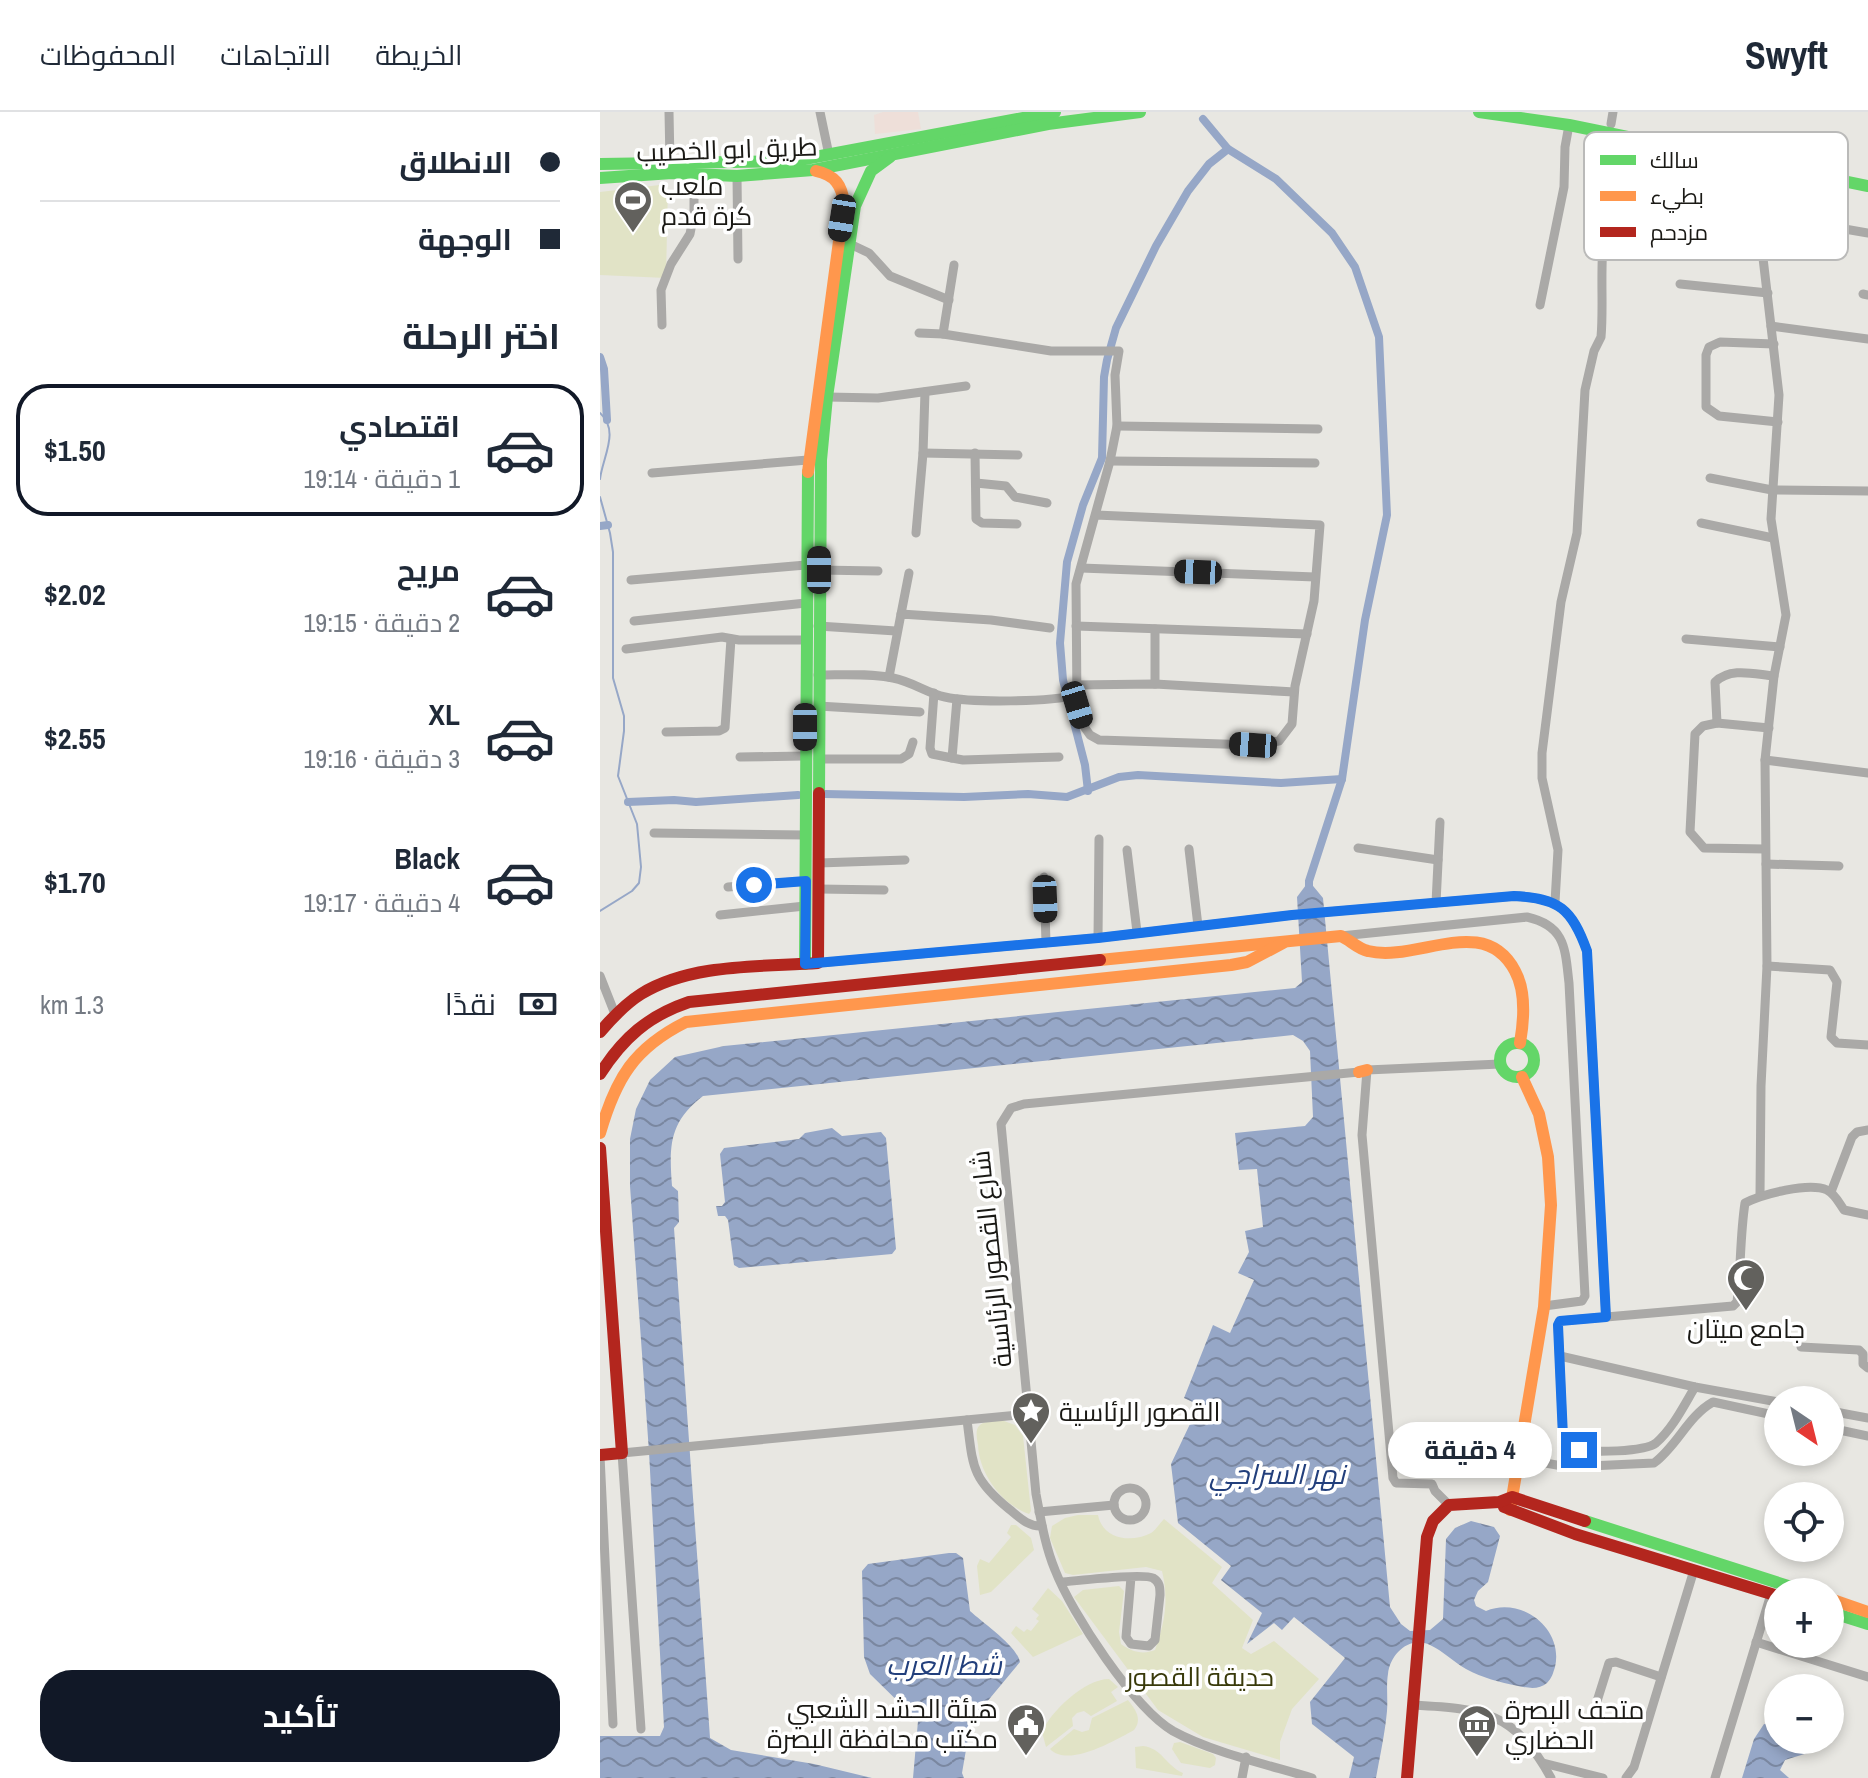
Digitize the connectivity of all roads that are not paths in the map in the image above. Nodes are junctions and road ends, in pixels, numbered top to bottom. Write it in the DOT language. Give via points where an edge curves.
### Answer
graph roads {
  1 [pos="669,112"];
  2 [pos="820,112"];
  3 [pos="1055,112"];
  4 [pos="1140,112"];
  5 [pos="1479,112"];
  6 [pos="1543,112"];
  7 [pos="1612,118"];
  8 [pos="1047,119"];
  9 [pos="1569,125"];
  10 [pos="1615,132"];
  11 [pos="1650,132"];
  12 [pos="904,152"];
  13 [pos="829,155"];
  14 [pos="670,162"];
  15 [pos="600,164"];
  16 [pos="616,170"];
  17 [pos="813,170"];
  18 [pos="1848,173"];
  19 [pos="694,175"];
  20 [pos="737,176"];
  21 [pos="1868,177"];
  22 [pos="600,178"];
  23 [pos="1848,182"];
  24 [pos="1868,186"];
  25 [pos="1848,230"];
  26 [pos="1868,233"];
  27 [pos="850,244"];
  28 [pos="738,259"];
  29 [pos="1604,260"];
  30 [pos="1763,260"];
  31 [pos="954,265"];
  32 [pos="1680,284"];
  33 [pos="1768,293"];
  34 [pos="949,300"];
  35 [pos="1540,305"];
  36 [pos="662,325"];
  37 [pos="1771,326"];
  38 [pos="919,333"];
  39 [pos="943,334"];
  40 [pos="1868,339"];
  41 [pos="1774,344"];
  42 [pos="966,386"];
  43 [pos="925,392"];
  44 [pos="827,397"];
  45 [pos="1778,422"];
  46 [pos="1117,426"];
  47 [pos="1318,429"];
  48 [pos="923,453"];
  49 [pos="975,453"];
  50 [pos="1018,455"];
  51 [pos="808,460"];
  52 [pos="1110,461"];
  53 [pos="1315,463"];
  54 [pos="652,473"];
  55 [pos="1710,478"];
  56 [pos="976,483"];
  57 [pos="1772,490"];
  58 [pos="1868,491"];
  59 [pos="1047,503"];
  60 [pos="1096,515"];
  61 [pos="1701,523"];
  62 [pos="1017,524"];
  63 [pos="916,533"];
  64 [pos="1773,538"];
  65 [pos="806,565"];
  66 [pos="1081,568"];
  67 [pos="819,570"];
  68 [pos="878,571"];
  69 [pos="909,573"];
  70 [pos="1315,577"];
  71 [pos="631,580"];
  72 [pos="806,603"];
  73 [pos="901,614"];
  74 [pos="634,621"];
  75 [pos="818,626"];
  76 [pos="1076,626"];
  77 [pos="1050,628"];
  78 [pos="1155,629"];
  79 [pos="896,631"];
  80 [pos="1307,634"];
  81 [pos="731,639"];
  82 [pos="1686,639"];
  83 [pos="805,640"];
  84 [pos="1780,647"];
  85 [pos="626,649"];
  86 [pos="818,675"];
  87 [pos="1774,676"];
  88 [pos="889,677"];
  89 [pos="1155,684"];
  90 [pos="1294,692"];
  91 [pos="934,693"];
  92 [pos="1072,693"];
  93 [pos="957,699"];
  94 [pos="818,706"];
  95 [pos="920,712"];
  96 [pos="1717,723"];
  97 [pos="1769,728"];
  98 [pos="666,732"];
  99 [pos="913,742"];
  100 [pos="740,757"];
  101 [pos="1059,757"];
  102 [pos="811,758"];
  103 [pos="952,758"];
  104 [pos="1765,760"];
  105 [pos="1868,773"];
  106 [pos="1440,822"];
  107 [pos="654,833"];
  108 [pos="805,835"];
  109 [pos="1099,839"];
  110 [pos="1358,848"];
  111 [pos="1189,849"];
  112 [pos="1765,849"];
  113 [pos="1127,850"];
  114 [pos="905,860"];
  115 [pos="1438,860"];
  116 [pos="819,863"];
  117 [pos="1766,864"];
  118 [pos="1839,866"];
  119 [pos="1044,877"];
  120 [pos="806,881"];
  121 [pos="728,887"];
  122 [pos="819,889"];
  123 [pos="884,890"];
  124 [pos="1555,902"];
  125 [pos="1436,903"];
  126 [pos="805,906"];
  127 [pos="720,915"];
  128 [pos="1198,926"];
  129 [pos="1137,932"];
  130 [pos="1338,936"];
  131 [pos="1098,938"];
  132 [pos="1292,940"];
  133 [pos="1046,943"];
  134 [pos="812,964"];
  135 [pos="1767,966"];
  136 [pos="600,976"];
  137 [pos="615,1014"];
  138 [pos="600,1032"];
  139 [pos="1520,1043"];
  140 [pos="1868,1045"];
  141 [pos="1500,1064"];
  142 [pos="1363,1071"];
  143 [pos="600,1074"];
  144 [pos="1522,1077"];
  145 [pos="1868,1130"];
  146 [pos="600,1133"];
  147 [pos="600,1148"];
  148 [pos="1831,1192"];
  149 [pos="1760,1195"];
  150 [pos="1868,1215"];
  151 [pos="1544,1306"];
  152 [pos="1606,1317"];
  153 [pos="1801,1347"];
  154 [pos="1560,1356"];
  155 [pos="1868,1368"];
  156 [pos="1695,1387"];
  157 [pos="1764,1399"];
  158 [pos="1764,1413"];
  159 [pos="1028,1414"];
  160 [pos="1844,1414"];
  161 [pos="1868,1418"];
  162 [pos="967,1420"];
  163 [pos="1844,1431"];
  164 [pos="1868,1436"];
  165 [pos="626,1453"];
  166 [pos="600,1456"];
  167 [pos="1517,1458"];
  168 [pos="1507,1503"];
  169 [pos="1114,1505"];
  170 [pos="1449,1505"];
  171 [pos="1039,1512"];
  172 [pos="1042,1526"];
  173 [pos="1694,1570"];
  174 [pos="1131,1577"];
  175 [pos="1764,1579"];
  176 [pos="1061,1582"];
  177 [pos="1764,1592"];
  178 [pos="1844,1604"];
  179 [pos="1868,1612"];
  180 [pos="1844,1616"];
  181 [pos="1764,1621"];
  182 [pos="1868,1624"];
  183 [pos="1756,1642"];
  184 [pos="1661,1677"];
  185 [pos="1868,1677"];
  186 [pos="1413,1705"];
  187 [pos="1593,1714"];
  188 [pos="613,1724"];
  189 [pos="641,1729"];
  190 [pos="1246,1757"];
  191 [pos="1543,1763"];
  192 [pos="1308,1777"];
  193 [pos="1242,1778"];
  194 [pos="1407,1778"];
  195 [pos="1551,1778"];
  196 [pos="1603,1778"];
  197 [pos="1626,1778"];
  198 [pos="1715,1778"];
  1 -- 14 [label="street"];
  2 -- 13 [label="street"];
  3 -- 8 [label="main road, طريق ابو الخصيب"];
  4 -- 8 [label="main road, طريق ابو الخصيب"];
  5 -- 9 [label="main road"];
  6 -- 7 [label="main road"];
  7 -- 11 [label="main road"];
  8 -- 12 [label="main road, طريق ابو الخصيب"];
  8 -- 13 [label="main road, طريق ابو الخصيب"];
  9 -- 10 [label="main road"];
  9 -- 35 [label="street" via="1564,187"];
  12 -- 17 [label="main road, طريق ابو الخصيب"];
  12 -- 27 [label="main road" via="882,160 861,185"];
  13 -- 14 [label="main road, طريق ابو الخصيب" via="776,163"];
  14 -- 16 [label="main road, طريق ابو الخصيب"];
  15 -- 16 [label="main road, طريق ابو الخصيب"];
  16 -- 19 [label="main road, طريق ابو الخصيب"];
  16 -- 22 [label="main road, طريق ابو الخصيب"];
  17 -- 20 [label="main road, طريق ابو الخصيب"];
  17 -- 51 [label="main road" via="835,177 844,204"];
  18 -- 21 [label="main road"];
  19 -- 20 [label="main road, طريق ابو الخصيب"];
  19 -- 36 [label="street" via="690,234 661,290"];
  20 -- 28 [label="street"];
  23 -- 24 [label="main road"];
  25 -- 26 [label="street"];
  27 -- 34 [label="street" via="869,253 890,276"];
  27 -- 44 [label="main road"];
  29 -- 124 [label="street" via="1601,337 1585,390 1577,533 1561,602 1542,753 1543,787 1558,850"];
  30 -- 33 [label="street"];
  31 -- 34 [label="street"];
  32 -- 33 [label="street"];
  33 -- 37 [label="street"];
  34 -- 39 [label="street"];
  37 -- 40 [label="street"];
  37 -- 41 [label="street"];
  38 -- 39 [label="street"];
  39 -- 46 [label="street" via="1051,351 1119,351"];
  41 -- 45 [label="street"];
  41 -- 45 [label="street" via="1720,342 1709,347 1706,407 1719,416"];
  42 -- 43 [label="street"];
  43 -- 44 [label="street"];
  43 -- 48 [label="street"];
  44 -- 67 [label="main road"];
  45 -- 57 [label="street"];
  46 -- 47 [label="street"];
  46 -- 52 [label="street"];
  48 -- 49 [label="street"];
  48 -- 63 [label="street"];
  49 -- 50 [label="street"];
  49 -- 56 [label="street"];
  51 -- 54 [label="street"];
  51 -- 65 [label="main road"];
  52 -- 53 [label="street"];
  52 -- 60 [label="street"];
  55 -- 57 [label="street"];
  56 -- 59 [label="street" via="1006,486 1015,497"];
  56 -- 62 [label="street" via="978,521"];
  57 -- 58 [label="street"];
  57 -- 64 [label="street"];
  60 -- 66 [label="street"];
  60 -- 70 [label="street" via="1320,525"];
  61 -- 64 [label="street"];
  64 -- 84 [label="street" via="1786,615"];
  65 -- 71 [label="street"];
  65 -- 72 [label="main road"];
  66 -- 70 [label="street"];
  66 -- 76 [label="street"];
  67 -- 68 [label="street"];
  67 -- 75 [label="main road"];
  69 -- 73 [label="street"];
  70 -- 80 [label="street"];
  72 -- 74 [label="street"];
  72 -- 83 [label="main road"];
  73 -- 77 [label="street"];
  73 -- 79 [label="street"];
  75 -- 79 [label="street"];
  75 -- 86 [label="main road"];
  76 -- 78 [label="street"];
  76 -- 92 [label="street"];
  78 -- 80 [label="street"];
  78 -- 89 [label="street"];
  79 -- 88 [label="street"];
  80 -- 90 [label="street"];
  81 -- 83 [label="street"];
  81 -- 85 [label="street"];
  81 -- 98 [label="street" via="725,728"];
  82 -- 84 [label="street"];
  83 -- 102 [label="main road"];
  84 -- 87 [label="street"];
  86 -- 88 [label="street"];
  86 -- 94 [label="main road"];
  87 -- 96 [label="street" via="1723,674 1715,682"];
  87 -- 97 [label="street"];
  88 -- 91 [label="street"];
  89 -- 90 [label="street"];
  89 -- 92 [label="street"];
  90 -- 92 [label="street" via="1292,724 1279,741 1263,745 1099,740 1083,725"];
  91 -- 93 [label="street"];
  91 -- 103 [label="street" via="930,748 932,754"];
  92 -- 93 [label="street"];
  93 -- 103 [label="street"];
  94 -- 95 [label="street"];
  94 -- 102 [label="main road"];
  96 -- 97 [label="street"];
  96 -- 112 [label="street" via="1695,734 1690,832 1704,848"];
  97 -- 104 [label="street"];
  99 -- 102 [label="street" via="901,759"];
  100 -- 102 [label="street"];
  101 -- 103 [label="street"];
  102 -- 108 [label="main road"];
  102 -- 116 [label="main road"];
  104 -- 105 [label="street"];
  104 -- 112 [label="street"];
  106 -- 115 [label="street"];
  107 -- 108 [label="street"];
  108 -- 120 [label="main road"];
  109 -- 131 [label="street"];
  110 -- 115 [label="street"];
  111 -- 128 [label="street"];
  112 -- 117 [label="street"];
  113 -- 129 [label="street"];
  114 -- 116 [label="street"];
  115 -- 125 [label="street"];
  116 -- 122 [label="main road"];
  117 -- 118 [label="street"];
  117 -- 135 [label="street"];
  119 -- 133 [label="street"];
  120 -- 121 [label="street"];
  120 -- 126 [label="main road"];
  122 -- 123 [label="street"];
  122 -- 134 [label="main road"];
  124 -- 125 [label="street" via="1514,896"];
  124 -- 152 [label="street" via="1579,928 1587,951"];
  125 -- 128 [label="street"];
  126 -- 127 [label="street"];
  126 -- 134 [label="main road"];
  128 -- 129 [label="street"];
  129 -- 131 [label="street"];
  130 -- 132 [label="main road"];
  130 -- 139 [label="main road" via="1370,951 1480,941 1501,948 1514,963 1523,993"];
  130 -- 151 [label="street" via="1527,917 1552,927 1561,938 1569,983 1585,1296 1582,1301"];
  131 -- 133 [label="street"];
  132 -- 143 [label="main road" via="689,1002 644,1021 626,1036"];
  132 -- 146 [label="main road" via="1231,965 686,1022 660,1034 627,1066"];
  133 -- 134 [label="street"];
  134 -- 137 [label="main road" via="676,980 656,986"];
  135 -- 140 [label="street" via="1830,970 1837,982 1831,1037 1837,1043"];
  135 -- 149 [label="street"];
  136 -- 137 [label="street"];
  137 -- 138 [label="main road"];
  139 -- 141 [label="main road" via="1504,1048"];
  139 -- 144 [label="main road" via="1534,1059"];
  141 -- 142 [label="street"];
  141 -- 144 [label="main road" via="1511,1076"];
  142 -- 159 [label="street, شارع القصور الرئاسية" via="1024,1104 1005,1114 1001,1135"];
  142 -- 170 [label="street" via="1362,1135 1393,1478 1396,1483 1432,1484"];
  144 -- 151 [label="main road" via="1537,1105 1548,1163"];
  145 -- 148 [label="street" via="1852,1137"];
  147 -- 165 [label="main road"];
  148 -- 149 [label="street" via="1816,1187"];
  148 -- 150 [label="street" via="1844,1210"];
  149 -- 152 [label="street" via="1745,1203 1733,1306"];
  151 -- 167 [label="main road"];
  152 -- 154 [label="street" via="1560,1321"];
  153 -- 155 [label="street" via="1859,1350"];
  154 -- 156 [label="street"];
  154 -- 156 [label="street" via="1563,1437 1579,1450 1652,1446 1669,1430"];
  156 -- 157 [label="street"];
  158 -- 167 [label="street" via="1713,1402 1654,1463 1568,1467"];
  159 -- 162 [label="street"];
  159 -- 171 [label="street, شارع القصور الرئاسية"];
  160 -- 161 [label="street"];
  162 -- 165 [label="street"];
  162 -- 172 [label="street" via="972,1464 982,1484 1021,1519"];
  163 -- 164 [label="street"];
  165 -- 166 [label="main road"];
  165 -- 189 [label="street"];
  166 -- 188 [label="street"];
  167 -- 168 [label="main road"];
  168 -- 170 [label="main road"];
  168 -- 173 [label="main road" via="1575,1534"];
  168 -- 175 [label="main road"];
  169 -- 171 [label="street"];
  170 -- 186 [label="main road" via="1433,1521 1427,1537"];
  171 -- 172 [label="street, شارع القصور الرئاسية"];
  172 -- 176 [label="street, شارع القصور الرئاسية"];
  173 -- 177 [label="main road"];
  173 -- 184 [label="street"];
  174 -- 174 [label="street" via="1149,1576 1160,1588 1155,1640 1149,1646 1131,1644 1126,1637"];
  174 -- 176 [label="street"];
  176 -- 190 [label="street, شارع القصور الرئاسية" via="1114,1669 1154,1717 1187,1738"];
  178 -- 179 [label="main road"];
  180 -- 182 [label="main road"];
  181 -- 183 [label="street"];
  183 -- 185 [label="street"];
  183 -- 198 [label="street"];
  184 -- 187 [label="street" via="1609,1663"];
  184 -- 197 [label="street"];
  186 -- 191 [label="street" via="1490,1714 1515,1730"];
  186 -- 194 [label="main road"];
  190 -- 192 [label="street, شارع القصور الرئاسية"];
  190 -- 193 [label="street"];
  191 -- 195 [label="street"];
  191 -- 196 [label="street"];
}
